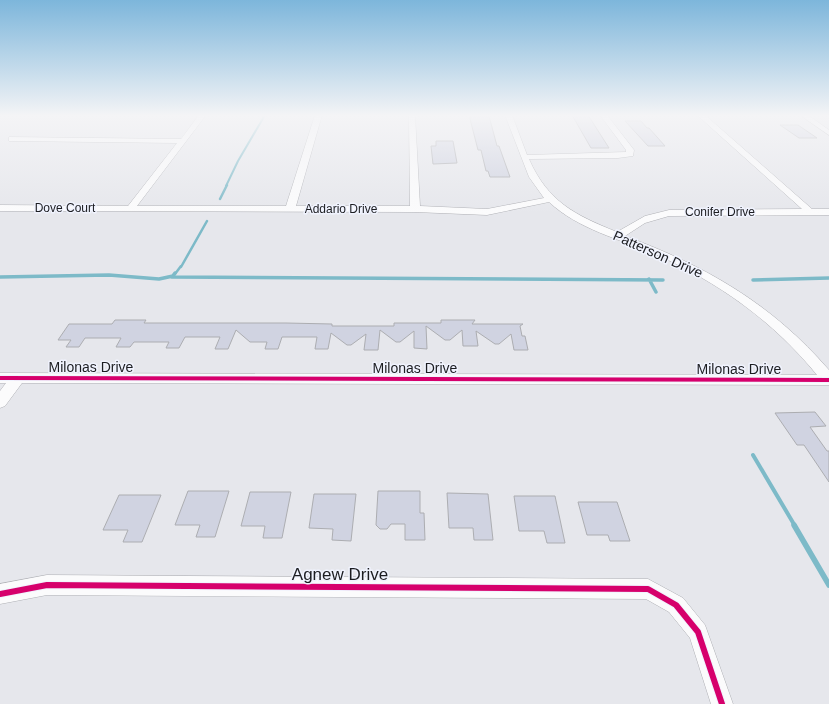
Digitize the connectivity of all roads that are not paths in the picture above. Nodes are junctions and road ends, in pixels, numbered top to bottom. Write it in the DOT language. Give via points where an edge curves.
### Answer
graph roads {
  1 [pos="178,148"];
  2 [pos="309,148"];
  3 [pos="413,148"];
  4 [pos="521,148"];
  5 [pos="628,148"];
  6 [pos="736,148"];
  7 [pos="525,157"];
  8 [pos="550,199"];
  9 [pos="0,208"];
  10 [pos="130,209"];
  11 [pos="290,209"];
  12 [pos="415,209"];
  13 [pos="810,212"];
  14 [pos="829,212"];
  15 [pos="618,236"];
  16 [pos="0,378"];
  17 [pos="18,378"];
  18 [pos="829,380"];
  19 [pos="0,402"];
  20 [pos="0,594"];
  21 [pos="722,704"];
  1 -- 10 [label="street"];
  2 -- 11 [label="street"];
  3 -- 12 [label="street"];
  4 -- 7 [label="street, Patterson Drive"];
  5 -- 7 [label="street" via="630,154 618,156"];
  6 -- 13 [label="street"];
  7 -- 8 [label="street, Patterson Drive" via="538,186"];
  8 -- 12 [label="street, Addario Drive" via="487,212"];
  8 -- 15 [label="street, Patterson Drive" via="579,218"];
  9 -- 10 [label="street, Dove Court"];
  10 -- 11 [label="street, Addario Drive"];
  11 -- 12 [label="street, Addario Drive"];
  13 -- 14 [label="street, Conifer Drive"];
  13 -- 15 [label="street, Conifer Drive" via="669,213 646,219"];
  15 -- 18 [label="street, Patterson Drive" via="715,279 741,296 804,349"];
  16 -- 17 [label="street, Milonas Drive"];
  17 -- 18 [label="street, Milonas Drive"];
  17 -- 19 [label="street"];
  20 -- 21 [label="street, Agnew Drive" via="47,585 648,589 676,605 698,632"];
}
